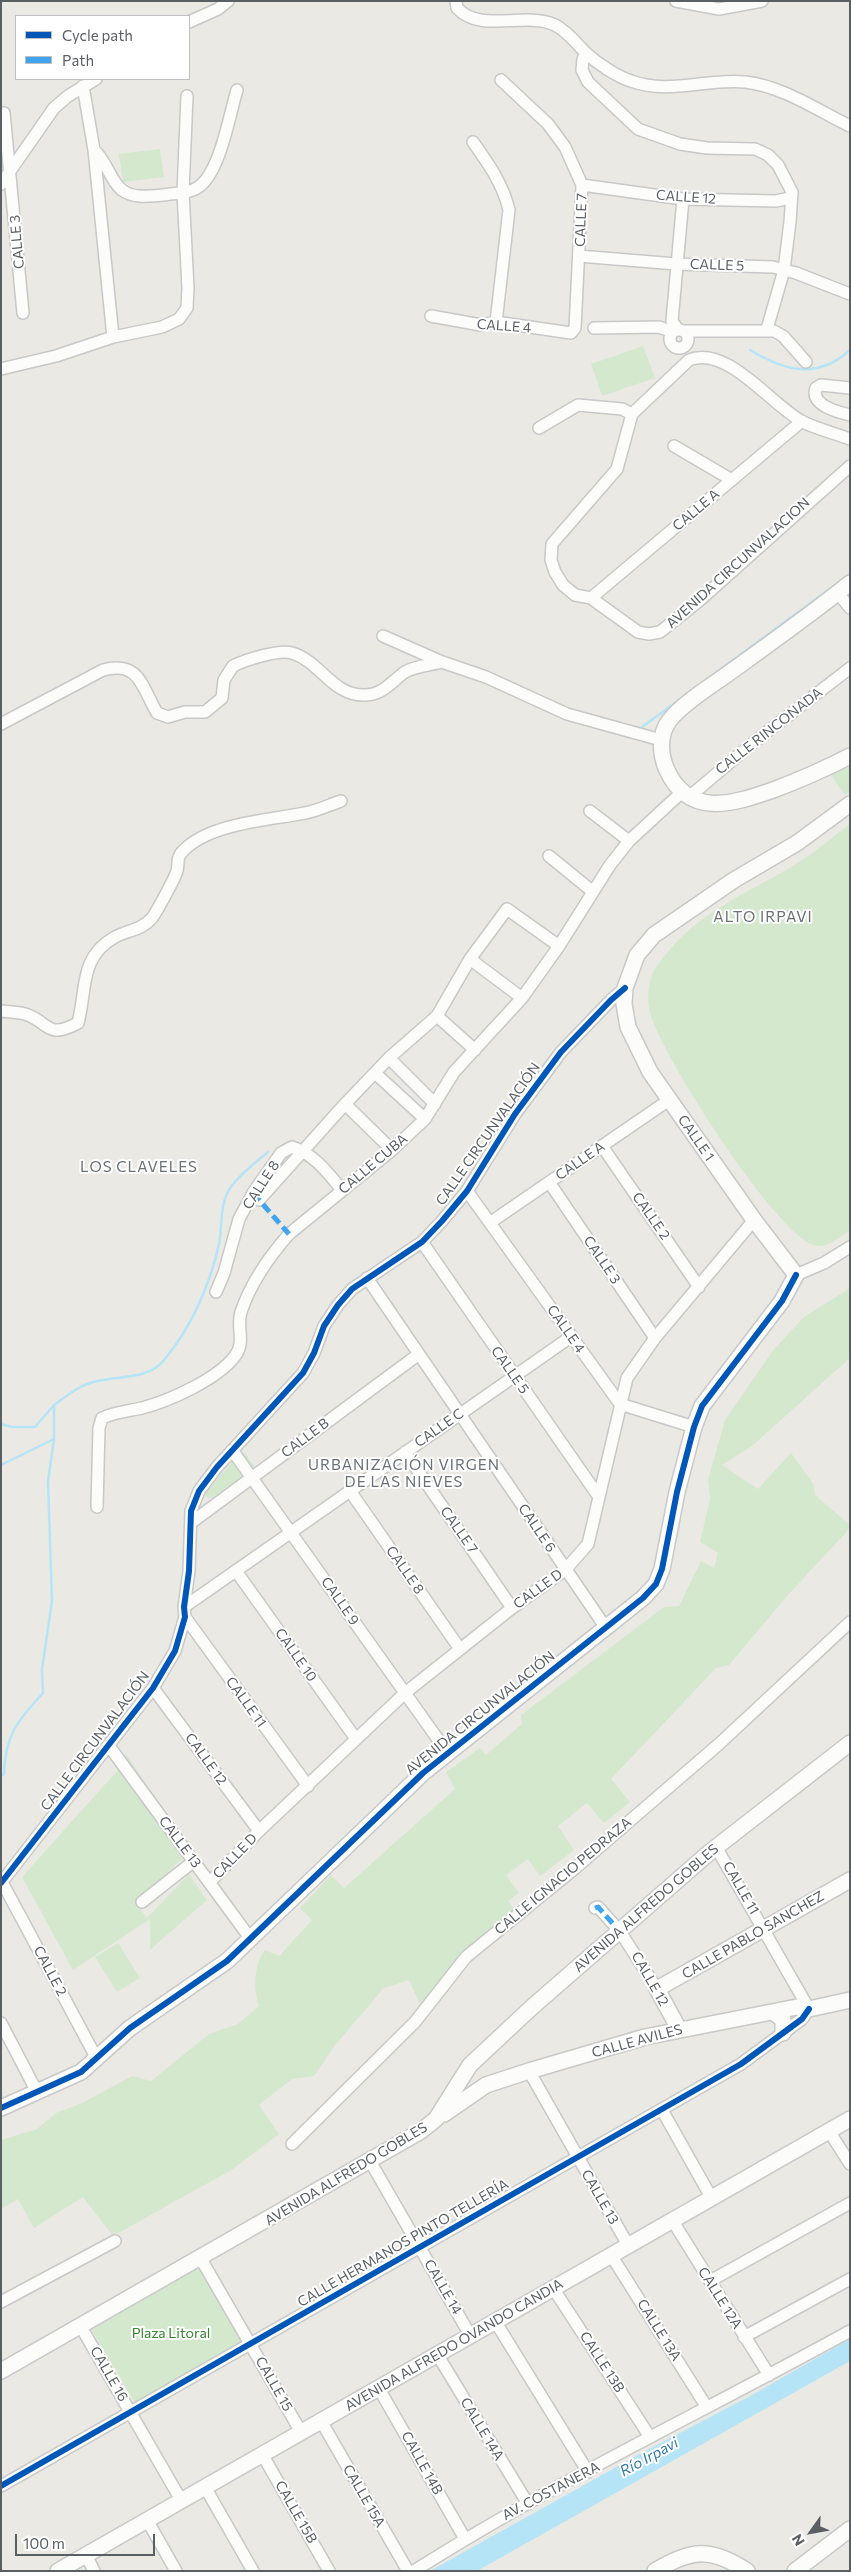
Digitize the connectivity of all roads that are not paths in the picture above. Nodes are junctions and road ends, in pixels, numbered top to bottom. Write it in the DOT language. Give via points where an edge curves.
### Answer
graph roads {
  1 [pos="228,1"];
  2 [pos="456,1"];
  3 [pos="676,1"];
  4 [pos="762,1"];
  5 [pos="739,3"];
  6 [pos="190,22"];
  7 [pos="587,54"];
  8 [pos="94,80"];
  9 [pos="501,80"];
  10 [pos="83,86"];
  11 [pos="237,90"];
  12 [pos="187,96"];
  13 [pos="4,113"];
  14 [pos="850,126"];
  15 [pos="473,142"];
  16 [pos="94,150"];
  17 [pos="11,170"];
  18 [pos="1,184"];
  19 [pos="582,185"];
  20 [pos="183,192"];
  21 [pos="790,198"];
  22 [pos="683,199"];
  23 [pos="579,256"];
  24 [pos="676,264"];
  25 [pos="784,270"];
  26 [pos="850,294"];
  27 [pos="23,313"];
  28 [pos="431,316"];
  29 [pos="496,322"];
  30 [pos="575,328"];
  31 [pos="594,328"];
  32 [pos="767,329"];
  33 [pos="678,331"];
  34 [pos="113,337"];
  35 [pos="689,360"];
  36 [pos="806,362"];
  37 [pos="1,369"];
  38 [pos="850,388"];
  39 [pos="632,414"];
  40 [pos="850,415"];
  41 [pos="802,421"];
  42 [pos="538,428"];
  43 [pos="850,439"];
  44 [pos="674,446"];
  45 [pos="850,466"];
  46 [pos="732,480"];
  47 [pos="850,583"];
  48 [pos="838,593"];
  49 [pos="591,598"];
  50 [pos="850,608"];
  51 [pos="383,636"];
  52 [pos="442,662"];
  53 [pos="850,668"];
  54 [pos="1,724"];
  55 [pos="661,740"];
  56 [pos="850,756"];
  57 [pos="686,794"];
  58 [pos="341,801"];
  59 [pos="850,804"];
  60 [pos="590,811"];
  61 [pos="629,841"];
  62 [pos="549,856"];
  63 [pos="592,891"];
  64 [pos="559,946"];
  65 [pos="470,959"];
  66 [pos="625,988"];
  67 [pos="522,998"];
  68 [pos="1,1011"];
  69 [pos="437,1016"];
  70 [pos="475,1050"];
  71 [pos="389,1058"];
  72 [pos="375,1073"];
  73 [pos="669,1100"];
  74 [pos="345,1104"];
  75 [pos="434,1104"];
  76 [pos="425,1119"];
  77 [pos="602,1146"];
  78 [pos="302,1150"];
  79 [pos="392,1150"];
  80 [pos="549,1182"];
  81 [pos="342,1190"];
  82 [pos="467,1191"];
  83 [pos="259,1200"];
  84 [pos="754,1220"];
  85 [pos="491,1222"];
  86 [pos="422,1242"];
  87 [pos="850,1247"];
  88 [pos="796,1275"];
  89 [pos="366,1278"];
  90 [pos="699,1287"];
  91 [pos="216,1292"];
  92 [pos="572,1336"];
  93 [pos="655,1338"];
  94 [pos="419,1354"];
  95 [pos="514,1376"];
  96 [pos="620,1404"];
  97 [pos="460,1414"];
  98 [pos="694,1427"];
  99 [pos="232,1450"];
  100 [pos="405,1452"];
  101 [pos="252,1478"];
  102 [pos="350,1491"];
  103 [pos="599,1497"];
  104 [pos="97,1507"];
  105 [pos="192,1522"];
  106 [pos="291,1532"];
  107 [pos="566,1569"];
  108 [pos="236,1570"];
  109 [pos="512,1608"];
  110 [pos="185,1612"];
  111 [pos="850,1622"];
  112 [pos="606,1628"];
  113 [pos="460,1648"];
  114 [pos="153,1688"];
  115 [pos="405,1693"];
  116 [pos="356,1740"];
  117 [pos="850,1743"];
  118 [pos="109,1746"];
  119 [pos="447,1752"];
  120 [pos="308,1786"];
  121 [pos="259,1831"];
  122 [pos="716,1847"];
  123 [pos="194,1861"];
  124 [pos="850,1880"];
  125 [pos="210,1882"];
  126 [pos="2,1883"];
  127 [pos="142,1902"];
  128 [pos="595,1908"];
  129 [pos="617,1928"];
  130 [pos="764,1930"];
  131 [pos="250,1938"];
  132 [pos="657,1989"];
  133 [pos="850,2000"];
  134 [pos="809,2009"];
  135 [pos="773,2012"];
  136 [pos="1,2023"];
  137 [pos="679,2029"];
  138 [pos="783,2033"];
  139 [pos="97,2059"];
  140 [pos="470,2065"];
  141 [pos="528,2071"];
  142 [pos="486,2085"];
  143 [pos="37,2092"];
  144 [pos="1,2108"];
  145 [pos="662,2110"];
  146 [pos="436,2119"];
  147 [pos="850,2119"];
  148 [pos="829,2131"];
  149 [pos="292,2144"];
  150 [pos="578,2159"];
  151 [pos="370,2161"];
  152 [pos="850,2164"];
  153 [pos="711,2197"];
  154 [pos="850,2203"];
  155 [pos="672,2220"];
  156 [pos="115,2241"];
  157 [pos="628,2245"];
  158 [pos="420,2248"];
  159 [pos="611,2255"];
  160 [pos="201,2259"];
  161 [pos="850,2279"];
  162 [pos="710,2281"];
  163 [pos="553,2288"];
  164 [pos="1,2302"];
  165 [pos="495,2321"];
  166 [pos="81,2327"];
  167 [pos="850,2331"];
  168 [pos="470,2335"];
  169 [pos="744,2337"];
  170 [pos="251,2344"];
  171 [pos="437,2354"];
  172 [pos="1,2371"];
  173 [pos="769,2375"];
  174 [pos="378,2387"];
  175 [pos="706,2406"];
  176 [pos="131,2413"];
  177 [pos="321,2421"];
  178 [pos="301,2432"];
  179 [pos="650,2437"];
  180 [pos="262,2454"];
  181 [pos="588,2472"];
  182 [pos="1,2486"];
  183 [pos="205,2487"];
  184 [pos="181,2500"];
  185 [pos="528,2504"];
  186 [pos="147,2520"];
  187 [pos="850,2529"];
  188 [pos="465,2539"];
  189 [pos="86,2555"];
  190 [pos="58,2571"];
  191 [pos="94,2571"];
  192 [pos="176,2571"];
  193 [pos="253,2571"];
  194 [pos="330,2571"];
  195 [pos="408,2571"];
  196 [pos="414,2571"];
  197 [pos="655,2571"];
  198 [pos="746,2571"];
  199 [pos="796,2571"];
  1 -- 6 [label="street"];
  2 -- 7 [label="street" via="462,14 472,18 486,21 531,20 556,25"];
  3 -- 5 [label="street" via="719,9"];
  4 -- 5 [label="street"];
  7 -- 14 [label="street" via="630,81 649,86 744,82 763,85"];
  7 -- 21 [label="street" via="582,70 588,82 638,128 680,144 707,148 755,148 778,165 792,192"];
  8 -- 10 [label="street"];
  9 -- 19 [label="street, CALLE 7" via="548,124 565,147"];
  10 -- 16 [label="street"];
  10 -- 17 [label="street" via="54,108"];
  11 -- 20 [label="street" via="209,176 195,189"];
  12 -- 20 [label="street"];
  13 -- 17 [label="street, CALLE 3"];
  15 -- 29 [label="street" via="492,169 506,196 509,210"];
  16 -- 20 [label="street" via="102,157 117,185 128,194 149,196"];
  16 -- 34 [label="street"];
  17 -- 18 [label="street"];
  17 -- 27 [label="street, CALLE 3"];
  19 -- 22 [label="street, CALLE 12"];
  19 -- 23 [label="street, CALLE 7"];
  20 -- 34 [label="street" via="187,308 180,319 162,328"];
  21 -- 22 [label="street, CALLE 12" via="776,201"];
  21 -- 25 [label="street"];
  22 -- 24 [label="street"];
  23 -- 24 [label="street, CALLE 5"];
  23 -- 30 [label="street, CALLE 7"];
  24 -- 25 [label="street, CALLE 5"];
  24 -- 33 [label="street" via="672,321"];
  25 -- 26 [label="street, CALLE 5"];
  25 -- 32 [label="street"];
  28 -- 29 [label="street, CALLE 4" via="481,325"];
  29 -- 30 [label="street, CALLE 4" via="571,333"];
  31 -- 33 [label="street" via="659,327"];
  32 -- 33 [label="street"];
  32 -- 36 [label="street" via="783,336"];
  33 -- 35 [label="street" via="688,341 682,348"];
  34 -- 37 [label="street" via="56,356"];
  35 -- 39 [label="street"];
  35 -- 41 [label="street" via="697,357 728,365"];
  38 -- 40 [label="street" via="821,385 814,393 822,405"];
  39 -- 42 [label="street" via="622,409 578,405"];
  39 -- 49 [label="street, AVENIDA CIRCUNVALACION" via="616,469 552,544 551,560 564,585 575,595"];
  41 -- 43 [label="street"];
  41 -- 46 [label="street, CALLE A"];
  44 -- 46 [label="street"];
  45 -- 49 [label="street, AVENIDA CIRCUNVALACION" via="660,632 638,632"];
  46 -- 49 [label="street, CALLE A"];
  47 -- 48 [label="street"];
  48 -- 50 [label="street"];
  48 -- 55 [label="street" via="700,695 669,721"];
  51 -- 52 [label="street"];
  52 -- 54 [label="street" via="406,671 385,689 366,696 346,691 326,679 310,661 291,652 280,652 233,666 224,680 222,698 205,712 186,712 168,717 157,713 137,677 125,668 114,667"];
  52 -- 55 [label="street" via="486,677 567,714"];
  53 -- 57 [label="street, CALLE RINCONADA"];
  55 -- 57 [label="street" via="665,766 673,782"];
  56 -- 57 [label="street" via="793,783 734,803 703,802"];
  57 -- 61 [label="street, CALLE CUBA"];
  58 -- 68 [label="street" via="306,813 266,818 208,834 184,849 177,859 177,871 153,918 140,929 104,944 94,958 85,973 78,1023 63,1031 47,1028 26,1014"];
  59 -- 66 [label="street" via="797,843 734,880 654,935 637,955"];
  60 -- 61 [label="street"];
  61 -- 63 [label="street, CALLE CUBA"];
  62 -- 63 [label="street"];
  63 -- 64 [label="street, CALLE CUBA"];
  64 -- 65 [label="street" via="506,909"];
  64 -- 67 [label="street, CALLE CUBA"];
  65 -- 67 [label="street"];
  65 -- 69 [label="street"];
  66 -- 73 [label="street, CALLE 1" via="628,1027 650,1072"];
  66 -- 82 [label="street, CALLE CIRCUNVALACIÓN" via="561,1052 515,1114"];
  67 -- 70 [label="street, CALLE CUBA"];
  69 -- 70 [label="street"];
  69 -- 71 [label="street"];
  70 -- 75 [label="street, CALLE CUBA" via="454,1072"];
  71 -- 72 [label="street"];
  71 -- 75 [label="street"];
  72 -- 74 [label="street"];
  72 -- 76 [label="street"];
  73 -- 77 [label="street, CALLE A"];
  73 -- 84 [label="street, CALLE 1"];
  74 -- 78 [label="street"];
  74 -- 79 [label="street"];
  75 -- 76 [label="street, CALLE CUBA"];
  76 -- 79 [label="street, CALLE CUBA"];
  77 -- 80 [label="street, CALLE A"];
  77 -- 90 [label="street, CALLE 2"];
  78 -- 81 [label="street"];
  78 -- 83 [label="street"];
  78 -- 91 [label="street, CALLE 8" via="292,1147 281,1154 253,1193 239,1219"];
  79 -- 81 [label="street, CALLE CUBA"];
  80 -- 85 [label="street, CALLE A"];
  80 -- 93 [label="street, CALLE 3"];
  81 -- 104 [label="street, CALLE CUBA" via="289,1234 256,1277 240,1314 241,1344 235,1356 216,1373 174,1396 102,1418"];
  82 -- 85 [label="street, CALLE 4"];
  82 -- 86 [label="street, CALLE CIRCUNVALACIÓN"];
  84 -- 88 [label="street, CALLE 1"];
  84 -- 90 [label="street, CALLE D"];
  85 -- 92 [label="street, CALLE 4"];
  86 -- 89 [label="street, CALLE CIRCUNVALACIÓN"];
  86 -- 95 [label="street, CALLE 5"];
  87 -- 88 [label="street"];
  88 -- 98 [label="street, AVENIDA CIRCUNVALACIÓN" via="782,1301 702,1406"];
  89 -- 94 [label="street, CALLE 6"];
  89 -- 99 [label="street, CALLE CIRCUNVALACIÓN" via="352,1289 324,1326 303,1372"];
  90 -- 93 [label="street, CALLE D"];
  92 -- 95 [label="street, CALLE C"];
  92 -- 96 [label="street, CALLE 4"];
  93 -- 96 [label="street, CALLE D" via="627,1378"];
  94 -- 97 [label="street, CALLE 6"];
  94 -- 101 [label="street, CALLE B"];
  95 -- 97 [label="street, CALLE C"];
  95 -- 103 [label="street, CALLE 5"];
  96 -- 98 [label="street"];
  96 -- 103 [label="street, CALLE D"];
  97 -- 100 [label="street, CALLE C"];
  97 -- 107 [label="street, CALLE 6"];
  98 -- 112 [label="street, AVENIDA CIRCUNVALACIÓN" via="656,1584"];
  99 -- 101 [label="street, CALLE 9"];
  99 -- 105 [label="street, CALLE CIRCUNVALACIÓN" via="199,1491 191,1511"];
  100 -- 102 [label="street, CALLE C"];
  100 -- 109 [label="street, CALLE 7"];
  101 -- 105 [label="street, CALLE B"];
  101 -- 106 [label="street, CALLE 9"];
  102 -- 106 [label="street, CALLE C"];
  102 -- 113 [label="street, CALLE 8"];
  103 -- 107 [label="street, CALLE D" via="588,1544"];
  105 -- 110 [label="street, CALLE CIRCUNVALACIÓN"];
  106 -- 108 [label="street, CALLE C"];
  106 -- 115 [label="street, CALLE 9"];
  107 -- 109 [label="street, CALLE D"];
  107 -- 112 [label="street, CALLE 6"];
  108 -- 110 [label="street, CALLE C"];
  108 -- 116 [label="street, CALLE 10"];
  109 -- 113 [label="street, CALLE D"];
  110 -- 114 [label="street, CALLE CIRCUNVALACIÓN" via="175,1651"];
  110 -- 120 [label="street, CALLE 11"];
  111 -- 149 [label="street, CALLE IGNACIO PEDRAZA" via="719,1744 466,1957 416,2022"];
  112 -- 119 [label="street, AVENIDA CIRCUNVALACIÓN"];
  113 -- 115 [label="street, CALLE D"];
  114 -- 118 [label="street, CALLE CIRCUNVALACIÓN"];
  114 -- 121 [label="street, CALLE 12"];
  115 -- 116 [label="street, CALLE D"];
  115 -- 119 [label="street, CALLE 9"];
  116 -- 120 [label="street, CALLE D"];
  117 -- 122 [label="street, AVENIDA ALFREDO GOBLES"];
  118 -- 123 [label="street, CALLE 13"];
  118 -- 126 [label="street, CALLE CIRCUNVALACIÓN"];
  119 -- 131 [label="street, AVENIDA CIRCUNVALACIÓN"];
  120 -- 121 [label="street, CALLE D"];
  121 -- 125 [label="street, CALLE D"];
  122 -- 129 [label="street, AVENIDA ALFREDO GOBLES"];
  122 -- 130 [label="street, CALLE 11"];
  123 -- 125 [label="street, CALLE 13"];
  123 -- 127 [label="street"];
  124 -- 130 [label="street, CALLE PABLO SANCHEZ"];
  125 -- 131 [label="street, CALLE 13"];
  126 -- 139 [label="street, CALLE 2"];
  128 -- 129 [label="street, CALLE 12" via="598,1907"];
  129 -- 132 [label="street, CALLE 12"];
  129 -- 140 [label="street, AVENIDA ALFREDO GOBLES"];
  130 -- 132 [label="street, CALLE PABLO SANCHEZ"];
  130 -- 134 [label="street, CALLE 11"];
  131 -- 139 [label="street, AVENIDA CIRCUNVALACIÓN" via="204,1979 130,2028"];
  132 -- 137 [label="street, CALLE 12"];
  133 -- 134 [label="street, CALLE AVILES"];
  134 -- 135 [label="street, CALLE AVILES" via="797,2007"];
  134 -- 138 [label="street, CALLE HERMANOS PINTO TELLERÍA" via="802,2019"];
  135 -- 137 [label="street, CALLE AVILES"];
  135 -- 138 [label="street" via="783,2020"];
  136 -- 143 [label="street"];
  137 -- 141 [label="street, CALLE AVILES"];
  138 -- 145 [label="street, CALLE HERMANOS PINTO TELLERÍA" via="741,2064"];
  139 -- 143 [label="street, AVENIDA CIRCUNVALACIÓN" via="81,2072"];
  140 -- 142 [label="street" via="473,2080"];
  140 -- 146 [label="street, AVENIDA ALFREDO GOBLES"];
  141 -- 142 [label="street, CALLE AVILES"];
  141 -- 150 [label="street, CALLE 13"];
  142 -- 146 [label="street, CALLE AVILES"];
  143 -- 144 [label="street, AVENIDA CIRCUNVALACIÓN"];
  145 -- 150 [label="street, CALLE HERMANOS PINTO TELLERÍA"];
  145 -- 153 [label="street"];
  146 -- 151 [label="street, AVENIDA ALFREDO GOBLES"];
  147 -- 148 [label="street, AVENIDA ALFREDO OVANDO CANDIA"];
  148 -- 152 [label="street"];
  148 -- 153 [label="street, AVENIDA ALFREDO OVANDO CANDIA"];
  150 -- 157 [label="street, CALLE 13"];
  150 -- 158 [label="street, CALLE HERMANOS PINTO TELLERÍA"];
  151 -- 158 [label="street, CALLE 14"];
  151 -- 160 [label="street, AVENIDA ALFREDO GOBLES"];
  153 -- 155 [label="street, AVENIDA ALFREDO OVANDO CANDIA"];
  154 -- 162 [label="street"];
  155 -- 157 [label="street, AVENIDA ALFREDO OVANDO CANDIA"];
  155 -- 162 [label="street, CALLE 12A"];
  156 -- 164 [label="street"];
  157 -- 159 [label="street, AVENIDA ALFREDO OVANDO CANDIA"];
  158 -- 168 [label="street, CALLE 14"];
  158 -- 170 [label="street, CALLE HERMANOS PINTO TELLERÍA"];
  159 -- 163 [label="street, AVENIDA ALFREDO OVANDO CANDIA"];
  159 -- 175 [label="street, CALLE 13A"];
  160 -- 166 [label="street, AVENIDA ALFREDO GOBLES"];
  160 -- 170 [label="street, CALLE 15"];
  161 -- 169 [label="street"];
  162 -- 169 [label="street, CALLE 12A"];
  163 -- 165 [label="street, AVENIDA ALFREDO OVANDO CANDIA"];
  163 -- 179 [label="street, CALLE 13B"];
  165 -- 168 [label="street, AVENIDA ALFREDO OVANDO CANDIA"];
  165 -- 181 [label="street"];
  166 -- 172 [label="street, AVENIDA ALFREDO GOBLES"];
  166 -- 176 [label="street, CALLE 16"];
  167 -- 173 [label="street, AV. COSTANERA"];
  168 -- 171 [label="street, AVENIDA ALFREDO OVANDO CANDIA"];
  169 -- 173 [label="street, CALLE 12A"];
  170 -- 176 [label="street, CALLE HERMANOS PINTO TELLERÍA"];
  170 -- 178 [label="street, CALLE 15"];
  171 -- 174 [label="street, AVENIDA ALFREDO OVANDO CANDIA"];
  171 -- 185 [label="street, CALLE 14A"];
  173 -- 175 [label="street, AV. COSTANERA"];
  174 -- 177 [label="street, AVENIDA ALFREDO OVANDO CANDIA"];
  174 -- 188 [label="street, CALLE 14B"];
  175 -- 179 [label="street, AV. COSTANERA"];
  176 -- 182 [label="street, CALLE HERMANOS PINTO TELLERÍA"];
  176 -- 184 [label="street, CALLE 16"];
  177 -- 178 [label="street, AVENIDA ALFREDO OVANDO CANDIA"];
  177 -- 195 [label="street, CALLE 15A"];
  178 -- 180 [label="street, AVENIDA ALFREDO OVANDO CANDIA"];
  179 -- 181 [label="street, AV. COSTANERA"];
  180 -- 183 [label="street, AVENIDA ALFREDO OVANDO CANDIA"];
  180 -- 194 [label="street, CALLE 15B"];
  181 -- 185 [label="street, AV. COSTANERA"];
  183 -- 184 [label="street, AVENIDA ALFREDO OVANDO CANDIA"];
  183 -- 193 [label="street"];
  184 -- 186 [label="street, AVENIDA ALFREDO OVANDO CANDIA"];
  185 -- 188 [label="street, AV. COSTANERA"];
  186 -- 189 [label="street, AVENIDA ALFREDO OVANDO CANDIA"];
  186 -- 192 [label="street"];
  187 -- 199 [label="street"];
  188 -- 196 [label="street, AV. COSTANERA"];
  189 -- 190 [label="street, AVENIDA ALFREDO OVANDO CANDIA"];
  189 -- 191 [label="street"];
  197 -- 198 [label="street" via="697,2553 725,2557"];
}
